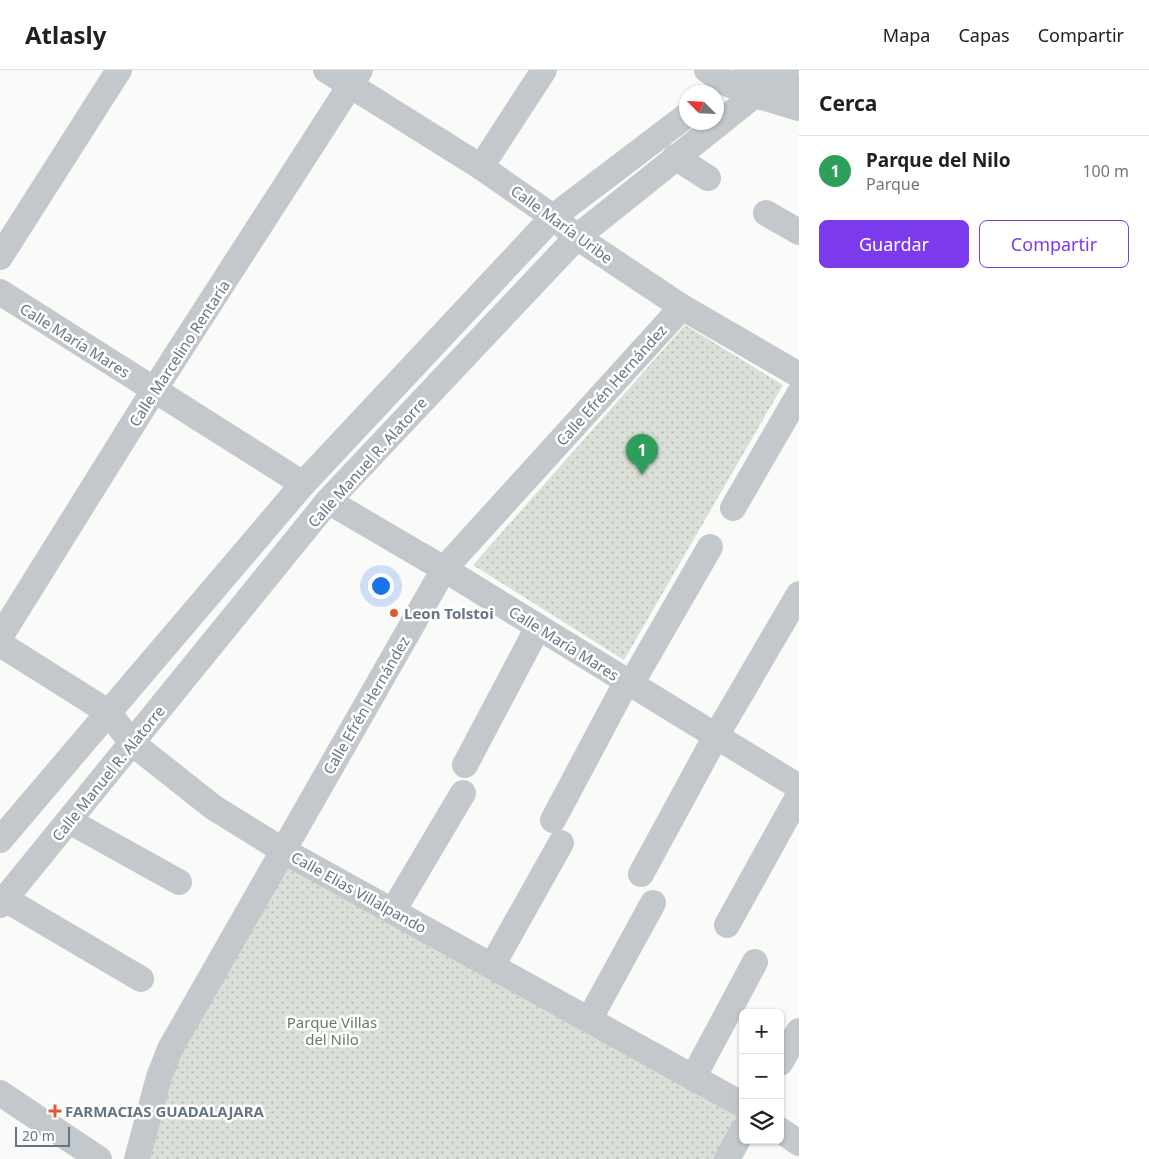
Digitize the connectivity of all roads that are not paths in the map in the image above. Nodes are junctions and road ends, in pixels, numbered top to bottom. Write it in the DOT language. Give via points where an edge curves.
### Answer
graph roads {
  1 [pos="119,70"];
  2 [pos="326,70"];
  3 [pos="544,70"];
  4 [pos="731,76"];
  5 [pos="355,78"];
  6 [pos="771,82"];
  7 [pos="799,88"];
  8 [pos="799,108"];
  9 [pos="679,121"];
  10 [pos="674,157"];
  11 [pos="481,167"];
  12 [pos="708,178"];
  13 [pos="766,213"];
  14 [pos="553,217"];
  15 [pos="799,232"];
  16 [pos="577,237"];
  17 [pos="0,257"];
  18 [pos="0,292"];
  19 [pos="682,307"];
  20 [pos="799,375"];
  21 [pos="154,390"];
  22 [pos="799,394"];
  23 [pos="303,484"];
  24 [pos="328,501"];
  25 [pos="733,508"];
  26 [pos="710,547"];
  27 [pos="444,569"];
  28 [pos="799,594"];
  29 [pos="538,627"];
  30 [pos="0,638"];
  31 [pos="0,644"];
  32 [pos="629,683"];
  33 [pos="108,712"];
  34 [pos="716,736"];
  35 [pos="132,743"];
  36 [pos="465,765"];
  37 [pos="799,787"];
  38 [pos="463,793"];
  39 [pos="799,796"];
  40 [pos="69,821"];
  41 [pos="0,840"];
  42 [pos="282,850"];
  43 [pos="641,874"];
  44 [pos="179,882"];
  45 [pos="3,902"];
  46 [pos="653,903"];
  47 [pos="393,911"];
  48 [pos="727,925"];
  49 [pos="755,962"];
  50 [pos="492,966"];
  51 [pos="141,979"];
  52 [pos="589,1020"];
  53 [pos="799,1030"];
  54 [pos="784,1056"];
  55 [pos="693,1078"];
  56 [pos="0,1093"];
  57 [pos="739,1103"];
  58 [pos="784,1133"];
  59 [pos="739,1137"];
  60 [pos="799,1144"];
  61 [pos="99,1159"];
  62 [pos="137,1159"];
  63 [pos="727,1159"];
  1 -- 17 [label="street"];
  2 -- 5 [label="street, Calle María Uribe"];
  3 -- 11 [label="street"];
  4 -- 6 [label="street"];
  5 -- 11 [label="street, Calle María Uribe"];
  5 -- 21 [label="street, Calle Marcelino Rentaría"];
  6 -- 7 [label="street"];
  6 -- 8 [label="street"];
  6 -- 10 [label="street, Calle Manuel R. Alatorre"];
  9 -- 14 [label="street, Calle Manuel R. Alatorre"];
  10 -- 12 [label="street"];
  10 -- 16 [label="street, Calle Manuel R. Alatorre"];
  11 -- 14 [label="street, Calle María Uribe"];
  13 -- 15 [label="street"];
  14 -- 16 [label="street, Calle María Uribe"];
  14 -- 23 [label="street, Calle Manuel R. Alatorre"];
  16 -- 19 [label="street, Calle María Uribe"];
  16 -- 24 [label="street, Calle Manuel R. Alatorre"];
  18 -- 21 [label="street, Calle María Mares"];
  19 -- 20 [label="street, Calle María Uribe"];
  19 -- 27 [label="street, Calle Efrén Hernández"];
  21 -- 23 [label="street, Calle María Mares"];
  21 -- 30 [label="street, Calle Marcelino Rentaría"];
  22 -- 25 [label="street"];
  23 -- 33 [label="street, Calle Manuel R. Alatorre"];
  24 -- 27 [label="street, Calle María Mares"];
  24 -- 35 [label="street, Calle Manuel R. Alatorre"];
  26 -- 32 [label="street"];
  27 -- 29 [label="street, Calle María Mares"];
  27 -- 42 [label="street, Calle Efrén Hernández"];
  28 -- 34 [label="street"];
  29 -- 32 [label="street, Calle María Mares"];
  29 -- 36 [label="street"];
  31 -- 33 [label="street, Calle Elías Villalpando"];
  32 -- 34 [label="street, Calle María Mares"];
  32 -- 50 [label="street"];
  33 -- 35 [label="street, Calle Elías Villalpando"];
  33 -- 41 [label="street, Calle Manuel R. Alatorre"];
  34 -- 37 [label="street, Calle María Mares"];
  34 -- 43 [label="street"];
  35 -- 40 [label="street, Calle Manuel R. Alatorre"];
  35 -- 42 [label="street, Calle Elías Villalpando" via="213,807"];
  38 -- 47 [label="street"];
  39 -- 48 [label="street"];
  40 -- 44 [label="street"];
  40 -- 45 [label="street, Calle Manuel R. Alatorre"];
  42 -- 47 [label="street, Calle Elías Villalpando"];
  42 -- 62 [label="street, Calle Efrén Hernández" via="164,1061"];
  45 -- 51 [label="street"];
  46 -- 52 [label="street"];
  47 -- 50 [label="street, Calle Elías Villalpando"];
  49 -- 55 [label="street"];
  50 -- 52 [label="street, Calle Elías Villalpando"];
  52 -- 55 [label="street, Calle Elías Villalpando"];
  53 -- 54 [label="street"];
  55 -- 57 [label="street, Calle Elías Villalpando"];
  56 -- 61 [label="street"];
  58 -- 60 [label="street"];
  59 -- 63 [label="street"];
}
